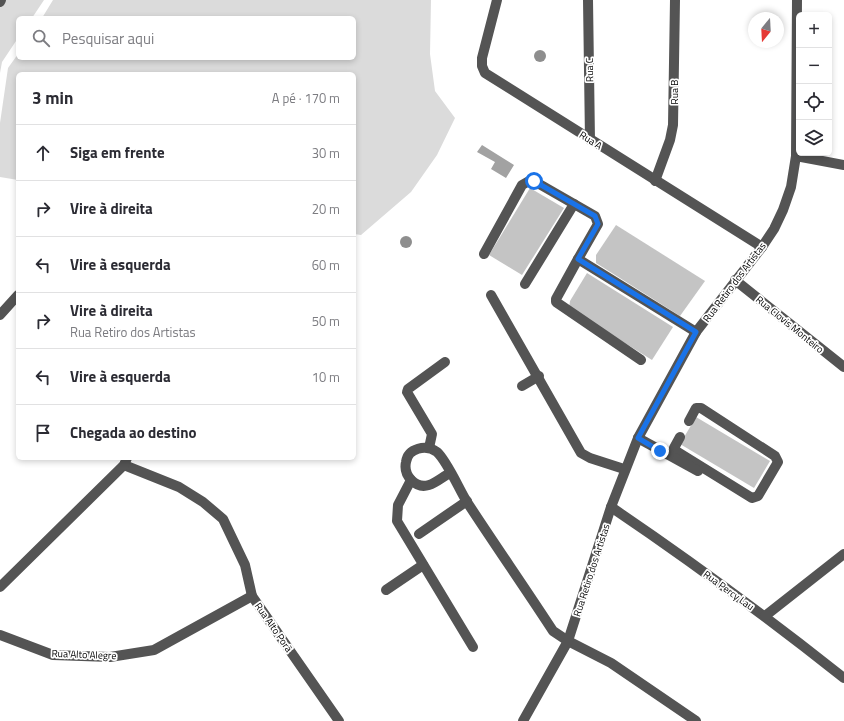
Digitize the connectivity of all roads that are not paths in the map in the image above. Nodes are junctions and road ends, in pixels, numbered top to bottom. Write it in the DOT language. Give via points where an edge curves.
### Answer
graph roads {
  1 [pos="497,0"];
  2 [pos="588,0"];
  3 [pos="674,0"];
  4 [pos="797,0"];
  5 [pos="796,120"];
  6 [pos="590,140"];
  7 [pos="796,156"];
  8 [pos="844,165"];
  9 [pos="655,181"];
  10 [pos="574,204"];
  11 [pos="762,246"];
  12 [pos="484,254"];
  13 [pos="578,259"];
  14 [pos="736,280"];
  15 [pos="525,284"];
  16 [pos="491,295"];
  17 [pos="16,297"];
  18 [pos="0,315"];
  19 [pos="696,332"];
  20 [pos="641,360"];
  21 [pos="445,362"];
  22 [pos="844,367"];
  23 [pos="539,376"];
  24 [pos="522,386"];
  25 [pos="688,421"];
  26 [pos="680,437"];
  27 [pos="638,438"];
  28 [pos="429,448"];
  29 [pos="126,462"];
  30 [pos="703,468"];
  31 [pos="624,469"];
  32 [pos="450,473"];
  33 [pos="411,480"];
  34 [pos="467,501"];
  35 [pos="611,507"];
  36 [pos="419,534"];
  37 [pos="844,554"];
  38 [pos="423,565"];
  39 [pos="0,587"];
  40 [pos="386,590"];
  41 [pos="252,596"];
  42 [pos="765,616"];
  43 [pos="0,635"];
  44 [pos="568,641"];
  45 [pos="473,647"];
  46 [pos="844,678"];
  47 [pos="340,721"];
  48 [pos="523,721"];
  49 [pos="696,721"];
  1 -- 6 [label="street, Rua A" via="482,58 485,73"];
  2 -- 6 [label="street, Rua C"];
  3 -- 9 [label="street, Rua B" via="673,124"];
  4 -- 5 [label="street, Rua Retiro dos Artistas"];
  6 -- 9 [label="street, Rua A"];
  7 -- 8 [label="street"];
  7 -- 11 [label="street, Rua Retiro dos Artistas" via="783,210"];
  9 -- 11 [label="street, Rua A"];
  10 -- 12 [label="street" via="534,181 522,184"];
  10 -- 13 [label="street" via="595,216 598,224"];
  10 -- 15 [label="street"];
  11 -- 14 [label="street, Rua Retiro dos Artistas"];
  13 -- 19 [label="street"];
  13 -- 20 [label="street" via="556,302"];
  14 -- 19 [label="street, Rua Retiro dos Artistas"];
  14 -- 22 [label="street, Rua Clovis Monteiro"];
  16 -- 23 [label="street"];
  17 -- 18 [label="street"];
  19 -- 27 [label="street, Rua Retiro dos Artistas"];
  21 -- 28 [label="street" via="407,392 432,434"];
  23 -- 24 [label="street"];
  23 -- 31 [label="street" via="579,454"];
  25 -- 30 [label="street" via="696,408 701,408 775,456 778,462 756,499"];
  26 -- 30 [label="street" via="674,448"];
  27 -- 30 [label="street" via="693,470"];
  27 -- 31 [label="street, Rua Retiro dos Artistas"];
  28 -- 32 [label="street" via="438,453"];
  28 -- 33 [label="street" via="419,448 410,453 406,462 406,472"];
  29 -- 39 [label="street"];
  29 -- 41 [label="street, Rua Alto Porã" via="179,487 223,519 245,565"];
  31 -- 35 [label="street, Rua Retiro dos Artistas"];
  32 -- 33 [label="street" via="430,485 420,485"];
  32 -- 34 [label="street"];
  33 -- 38 [label="street" via="398,505 397,521"];
  34 -- 36 [label="street"];
  34 -- 44 [label="street" via="553,631"];
  35 -- 42 [label="street, Rua Percy Lau"];
  35 -- 44 [label="street, Rua Retiro dos Artistas"];
  37 -- 42 [label="street"];
  38 -- 40 [label="street"];
  38 -- 45 [label="street"];
  41 -- 43 [label="street, Rua Alto Alegre" via="154,650 110,657 53,655"];
  41 -- 47 [label="street, Rua Alto Porã"];
  42 -- 46 [label="street, Rua Percy Lau"];
  44 -- 48 [label="street, Rua Retiro dos Artistas"];
  44 -- 49 [label="street" via="611,663"];
}
